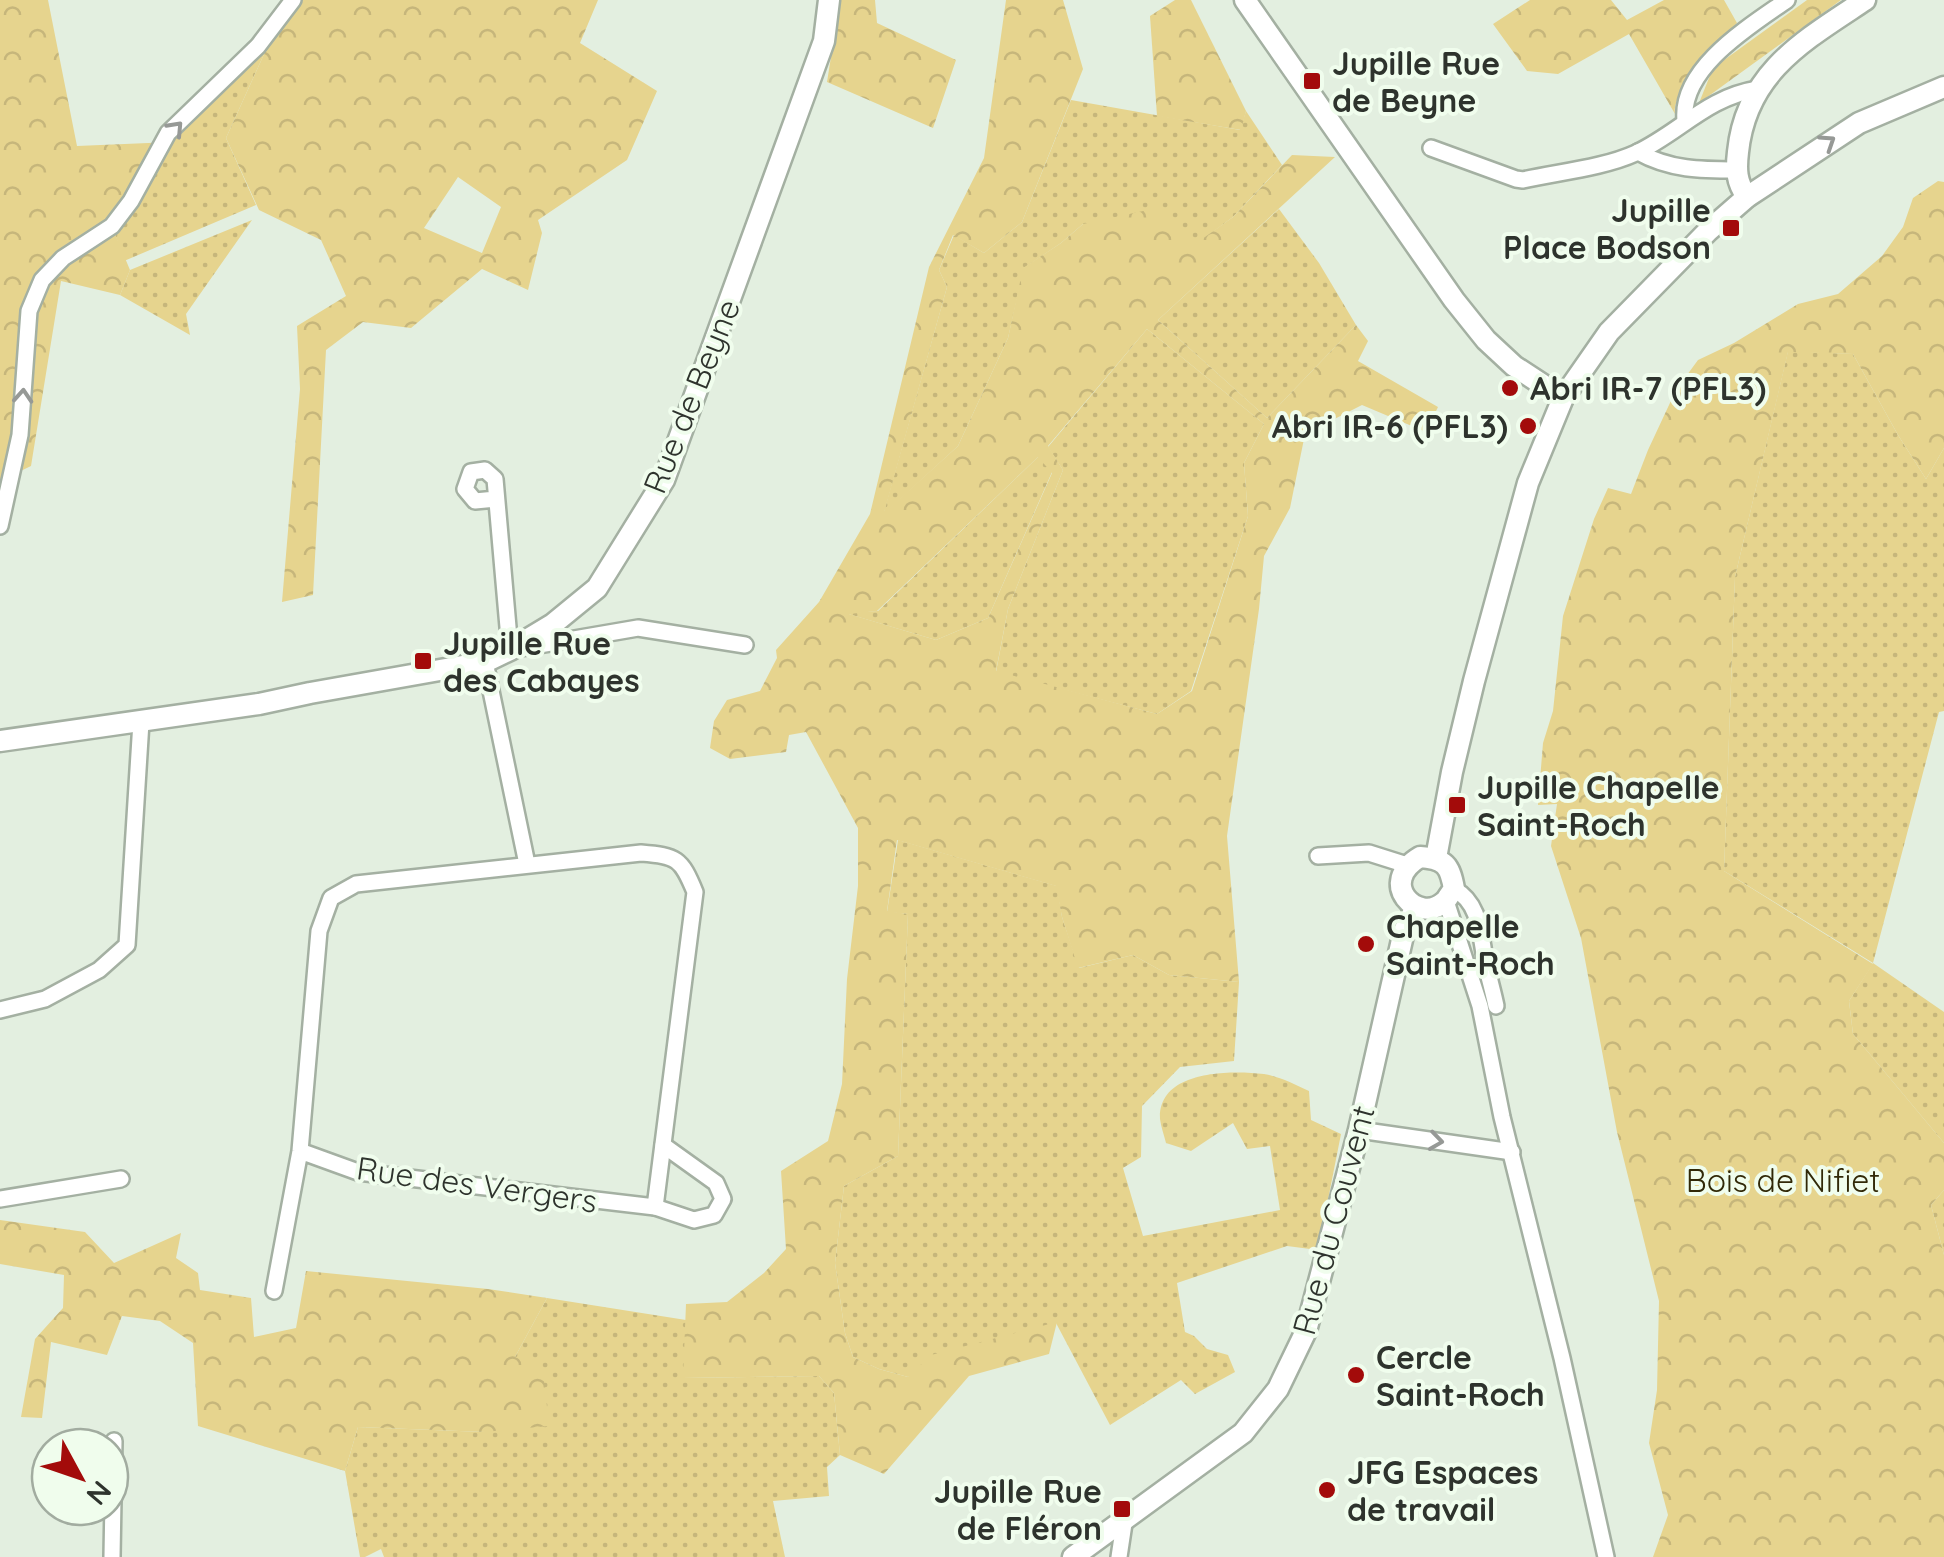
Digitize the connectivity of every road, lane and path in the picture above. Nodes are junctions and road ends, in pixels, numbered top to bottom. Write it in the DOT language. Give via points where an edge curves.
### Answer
graph roads {
  1 [pos="293,0"];
  2 [pos="829,0"];
  3 [pos="1245,0"];
  4 [pos="1787,0"];
  5 [pos="1865,0"];
  6 [pos="1944,88"];
  7 [pos="1758,89"];
  8 [pos="1685,120"];
  9 [pos="1431,148"];
  10 [pos="1638,152"];
  11 [pos="1737,170"];
  12 [pos="1747,197"];
  13 [pos="1564,398"];
  14 [pos="496,499"];
  15 [pos="0,526"];
  16 [pos="746,645"];
  17 [pos="510,650"];
  18 [pos="485,662"];
  19 [pos="141,722"];
  20 [pos="0,741"];
  21 [pos="1318,856"];
  22 [pos="1436,858"];
  23 [pos="527,864"];
  24 [pos="1407,865"];
  25 [pos="1450,895"];
  26 [pos="1416,907"];
  27 [pos="1496,1006"];
  28 [pos="0,1010"];
  29 [pos="1360,1130"];
  30 [pos="663,1145"];
  31 [pos="300,1151"];
  32 [pos="1512,1152"];
  33 [pos="121,1179"];
  34 [pos="0,1199"];
  35 [pos="655,1208"];
  36 [pos="274,1292"];
  37 [pos="1125,1517"];
  38 [pos="113,1527"];
  39 [pos="112,1557"];
  40 [pos="1073,1557"];
  41 [pos="1119,1557"];
  42 [pos="1606,1557"];
  15 -- 1 [label="street, one-way" via="20,435 29,311 42,280 62,258 112,226 168,133 258,46"];
  2 -- 17 [label="street, Rue de Beyne" via="824,41 664,480 596,588"];
  3 -- 13 [label="street" via="1486,340"];
  4 -- 8 [label="street" via="1706,66 1690,91"];
  5 -- 7 [label="street" via="1799,44"];
  12 -- 6 [label="street, one-way" via="1859,123"];
  7 -- 8 [label="street"];
  7 -- 11 [label="street" via="1742,126"];
  8 -- 10 [label="street"];
  9 -- 10 [label="street" via="1523,180"];
  10 -- 11 [label="street" via="1658,164"];
  11 -- 12 [label="street"];
  12 -- 13 [label="street" via="1609,332"];
  13 -- 22 [label="street" via="1528,483 1474,680"];
  14 -- 17 [label="street"];
  16 -- 17 [label="street" via="638,628"];
  17 -- 18 [label="street, Rue de Beyne"];
  18 -- 19 [label="street, Rue de Beyne"];
  18 -- 23 [label="street"];
  19 -- 20 [label="street, Rue de Beyne"];
  19 -- 28 [label="street" via="128,945 99,970 45,999"];
  21 -- 24 [label="street" via="1369,853"];
  22 -- 24 [label="street"];
  22 -- 25 [label="street" via="1451,874"];
  23 -- 30 [label="street" via="641,853 668,855 685,868 694,892"];
  23 -- 31 [label="street" via="356,884 331,898 318,931"];
  24 -- 26 [label="street" via="1400,880"];
  25 -- 26 [label="street" via="1428,909"];
  25 -- 27 [label="street" via="1464,894 1481,929"];
  25 -- 32 [label="street"];
  26 -- 29 [label="street, Rue du Couvent" via="1404,931"];
  29 -- 32 [label="street, one-way"];
  29 -- 37 [label="street, Rue du Couvent" via="1306,1331 1278,1389 1243,1434"];
  30 -- 35 [label="street"];
  30 -- 35 [label="street, Rue des Vergers" via="716,1183 723,1199 714,1215 694,1220"];
  31 -- 35 [label="street, Rue des Vergers" via="358,1172"];
  31 -- 36 [label="street"];
  32 -- 42 [label="street"];
  33 -- 34 [label="street"];
  37 -- 40 [label="street, Rue du Couvent"];
  37 -- 41 [label="street"];
  38 -- 39 [label="street"];
}
